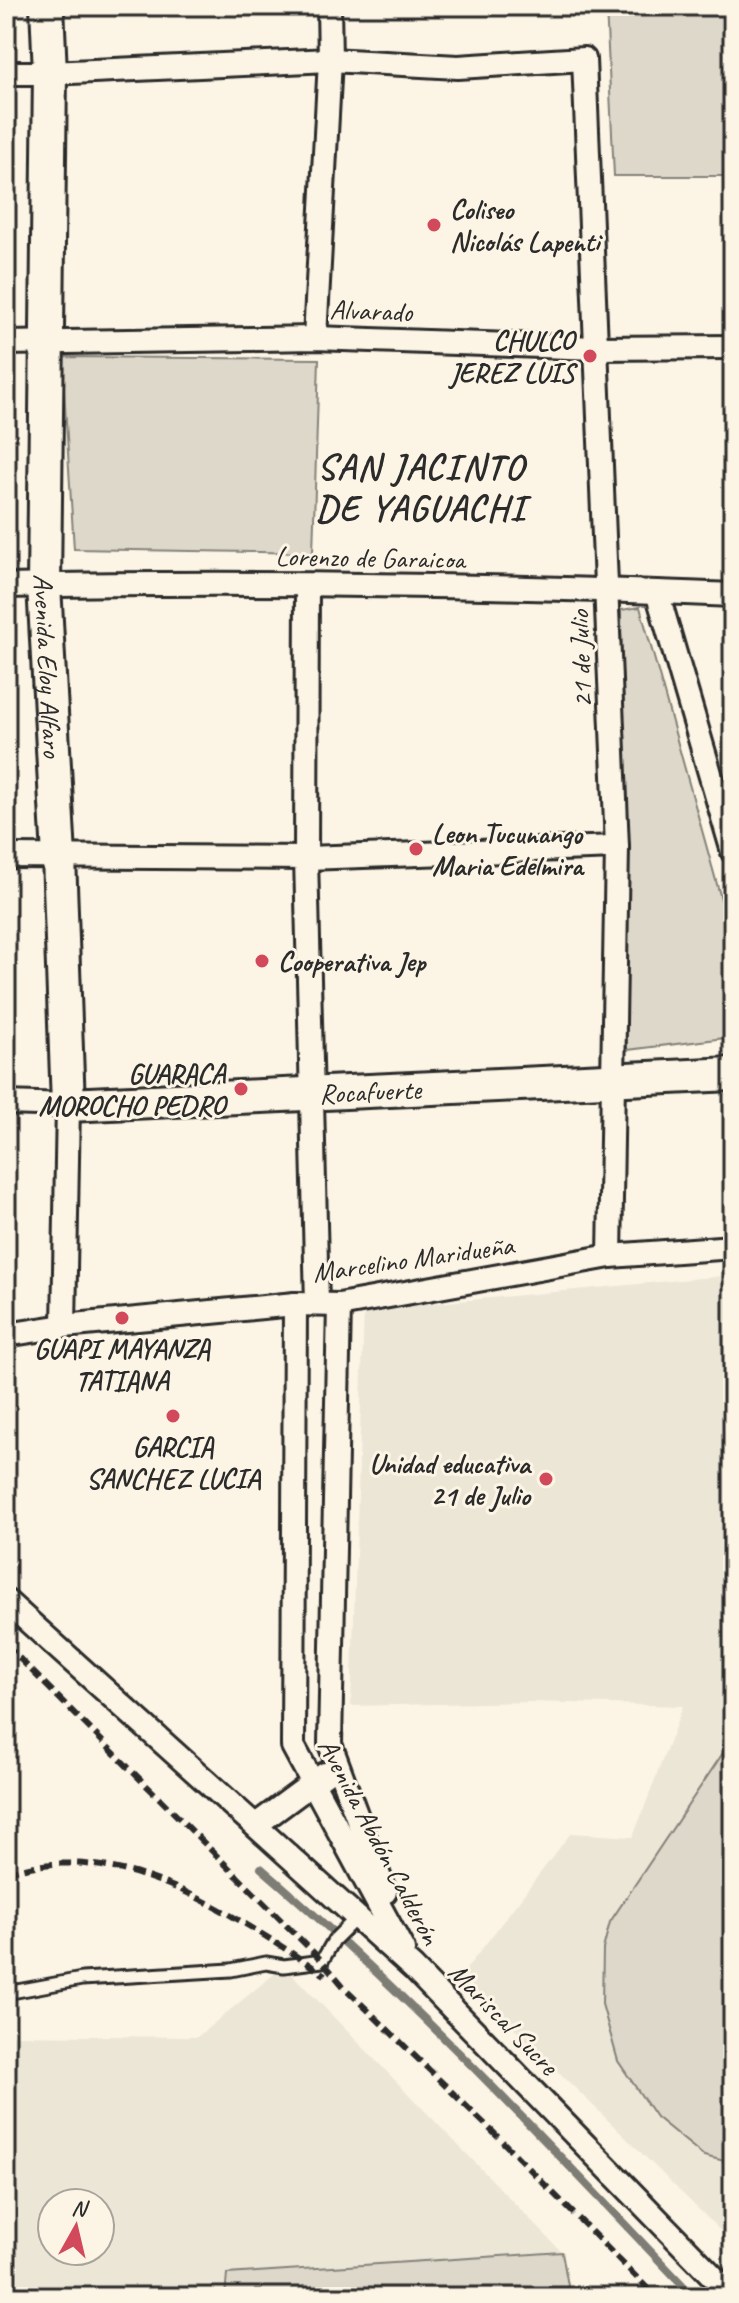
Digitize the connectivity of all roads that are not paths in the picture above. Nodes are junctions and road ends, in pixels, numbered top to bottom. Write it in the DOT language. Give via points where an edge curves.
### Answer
graph roads {
  1 [pos="47,6"];
  2 [pos="329,6"];
  3 [pos="330,60"];
  4 [pos="6,73"];
  5 [pos="50,73"];
  6 [pos="315,338"];
  7 [pos="6,343"];
  8 [pos="46,343"];
  9 [pos="733,347"];
  10 [pos="596,348"];
  11 [pos="44,585"];
  12 [pos="6,586"];
  13 [pos="307,586"];
  14 [pos="607,590"];
  15 [pos="657,592"];
  16 [pos="733,595"];
  17 [pos="617,847"];
  18 [pos="733,852"];
  19 [pos="6,856"];
  20 [pos="59,857"];
  21 [pos="306,858"];
  22 [pos="733,1074"];
  23 [pos="612,1080"];
  24 [pos="313,1096"];
  25 [pos="6,1103"];
  26 [pos="68,1105"];
  27 [pos="733,1247"];
  28 [pos="610,1256"];
  29 [pos="317,1304"];
  30 [pos="64,1326"];
  31 [pos="6,1335"];
  32 [pos="6,1601"];
  33 [pos="337,1764"];
  34 [pos="313,1783"];
  35 [pos="256,1825"];
  36 [pos="358,1916"];
  37 [pos="413,1968"];
  38 [pos="6,1993"];
  39 [pos="733,2297"];
  1 -- 5 [label="street, Avenida Eloy Alfaro"];
  2 -- 3 [label="street"];
  3 -- 5 [label="street"];
  3 -- 6 [label="street"];
  3 -- 10 [label="street, 21 de Julio" via="458,67 584,59"];
  4 -- 5 [label="street"];
  5 -- 8 [label="street, Avenida Eloy Alfaro"];
  6 -- 8 [label="street, Alvarado"];
  6 -- 10 [label="street, Alvarado"];
  7 -- 8 [label="street, Alvarado"];
  8 -- 11 [label="street, Avenida Eloy Alfaro"];
  9 -- 10 [label="street, Alvarado"];
  10 -- 14 [label="street, 21 de Julio"];
  11 -- 12 [label="street, Lorenzo de Garaicoa"];
  11 -- 13 [label="street, Lorenzo de Garaicoa"];
  11 -- 20 [label="street, Avenida Eloy Alfaro"];
  13 -- 14 [label="street, Lorenzo de Garaicoa"];
  13 -- 21 [label="street, Avenida Abdón Calderón"];
  14 -- 15 [label="street, Lorenzo de Garaicoa"];
  14 -- 17 [label="street, 21 de Julio"];
  15 -- 16 [label="street, Lorenzo de Garaicoa"];
  15 -- 18 [label="street"];
  17 -- 21 [label="street"];
  17 -- 23 [label="street, 21 de Julio"];
  19 -- 20 [label="street"];
  20 -- 21 [label="street"];
  20 -- 26 [label="street, Avenida Eloy Alfaro"];
  21 -- 24 [label="street, Avenida Abdón Calderón"];
  22 -- 23 [label="street, Rocafuerte"];
  23 -- 24 [label="street, Rocafuerte"];
  23 -- 28 [label="street, 21 de Julio"];
  24 -- 26 [label="street, Rocafuerte"];
  24 -- 29 [label="street, Avenida Abdón Calderón"];
  25 -- 26 [label="street, Rocafuerte"];
  26 -- 30 [label="street, Avenida Eloy Alfaro"];
  27 -- 28 [label="street, Marcelino Maridueña"];
  28 -- 29 [label="street, Marcelino Maridueña"];
  29 -- 30 [label="street, Marcelino Maridueña"];
  29 -- 33 [label="street, Avenida Abdón Calderón" via="330,1744"];
  29 -- 34 [label="street, Avenida Abdón Calderón" via="293,1746"];
  30 -- 31 [label="street, Marcelino Maridueña"];
  32 -- 35 [label="street, Mariscal Sucre"];
  33 -- 34 [label="street"];
  33 -- 37 [label="street, Avenida Abdón Calderón"];
  34 -- 35 [label="street"];
  34 -- 37 [label="street, Avenida Abdón Calderón"];
  35 -- 36 [label="street, Mariscal Sucre"];
  36 -- 37 [label="street, Mariscal Sucre"];
  36 -- 38 [label="lane" via="322,1961 82,1979"];
  37 -- 39 [label="street, Mariscal Sucre"];
}
